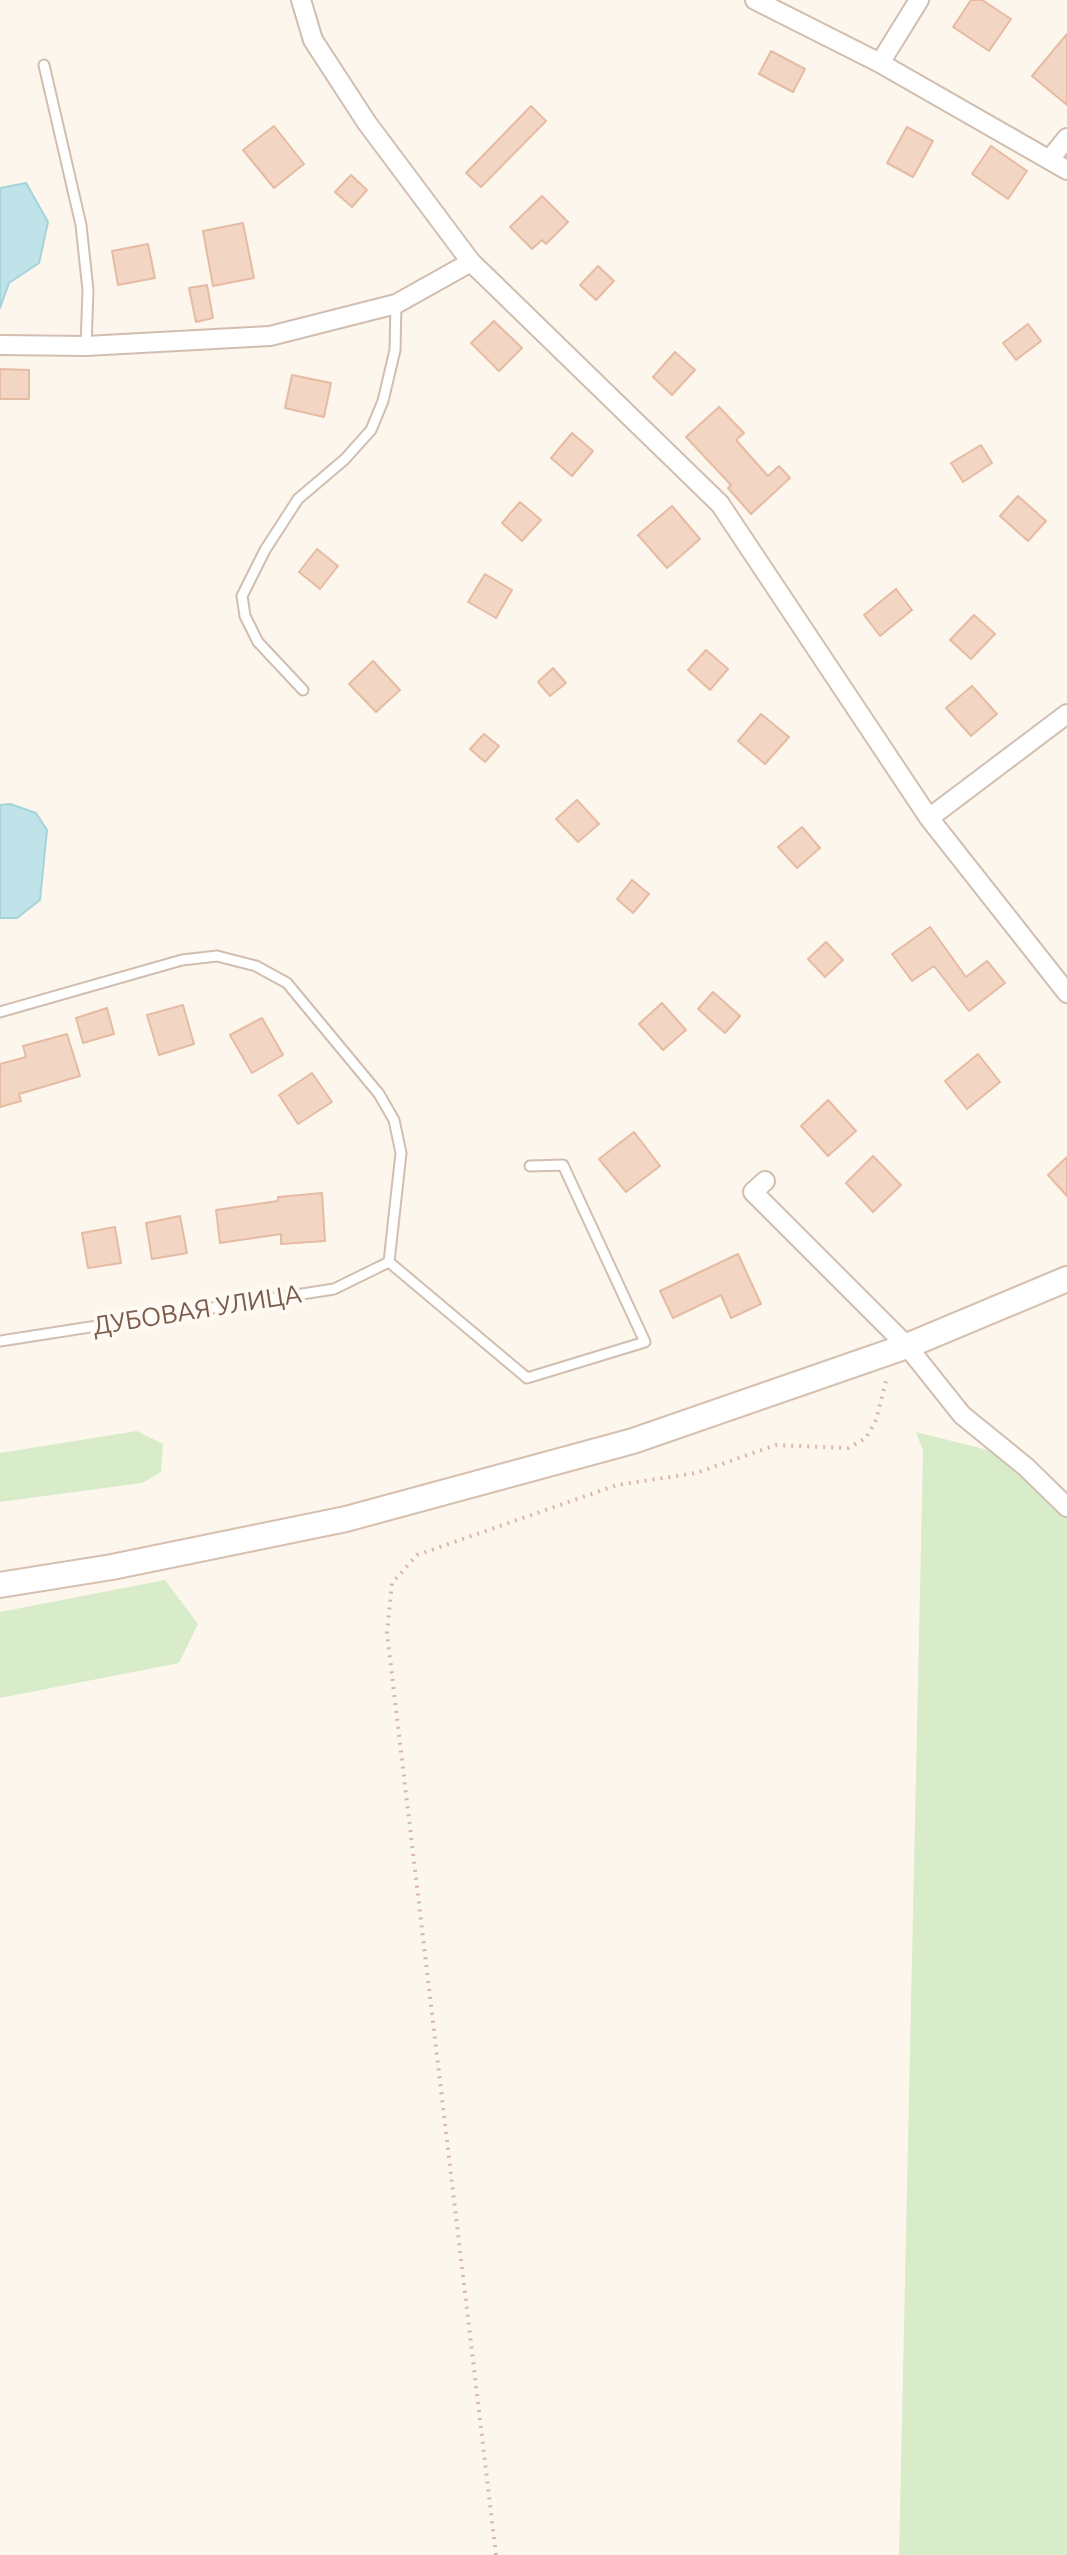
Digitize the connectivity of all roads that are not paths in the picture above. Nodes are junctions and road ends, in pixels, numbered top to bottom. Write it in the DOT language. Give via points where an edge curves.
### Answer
graph roads {
  1 [pos="301,0"];
  2 [pos="755,0"];
  3 [pos="919,0"];
  4 [pos="880,63"];
  5 [pos="44,65"];
  6 [pos="1067,138"];
  7 [pos="1050,159"];
  8 [pos="1067,170"];
  9 [pos="471,262"];
  10 [pos="396,304"];
  11 [pos="0,345"];
  12 [pos="86,346"];
  13 [pos="303,690"];
  14 [pos="1067,714"];
  15 [pos="929,818"];
  16 [pos="1067,993"];
  17 [pos="0,1012"];
  18 [pos="530,1166"];
  19 [pos="765,1181"];
  20 [pos="389,1262"];
  21 [pos="1067,1279"];
  22 [pos="0,1341"];
  23 [pos="900,1349"];
  24 [pos="1067,1507"];
  25 [pos="0,1585"];
  1 -- 9 [label="street" via="313,40 367,123"];
  2 -- 4 [label="street"];
  3 -- 4 [label="street"];
  4 -- 7 [label="street"];
  5 -- 12 [label="lane" via="81,225 88,290"];
  6 -- 7 [label="street"];
  7 -- 8 [label="street"];
  9 -- 10 [label="street"];
  9 -- 15 [label="street" via="720,504"];
  10 -- 12 [label="street" via="270,336"];
  10 -- 13 [label="lane" via="395,350 371,430 298,499 242,596 258,642"];
  11 -- 12 [label="street"];
  14 -- 15 [label="street"];
  15 -- 16 [label="street"];
  17 -- 20 [label="lane" via="182,960 217,956 256,966 287,983 379,1094 394,1120 401,1153"];
  18 -- 20 [label="lane" via="563,1165 645,1342 527,1378"];
  19 -- 23 [label="street" via="753,1192"];
  20 -- 22 [label="lane, ДУБОВАЯ УЛИЦА" via="334,1289"];
  21 -- 23 [label="street"];
  23 -- 24 [label="street" via="962,1415"];
  23 -- 25 [label="street" via="633,1441 346,1519"];
}
